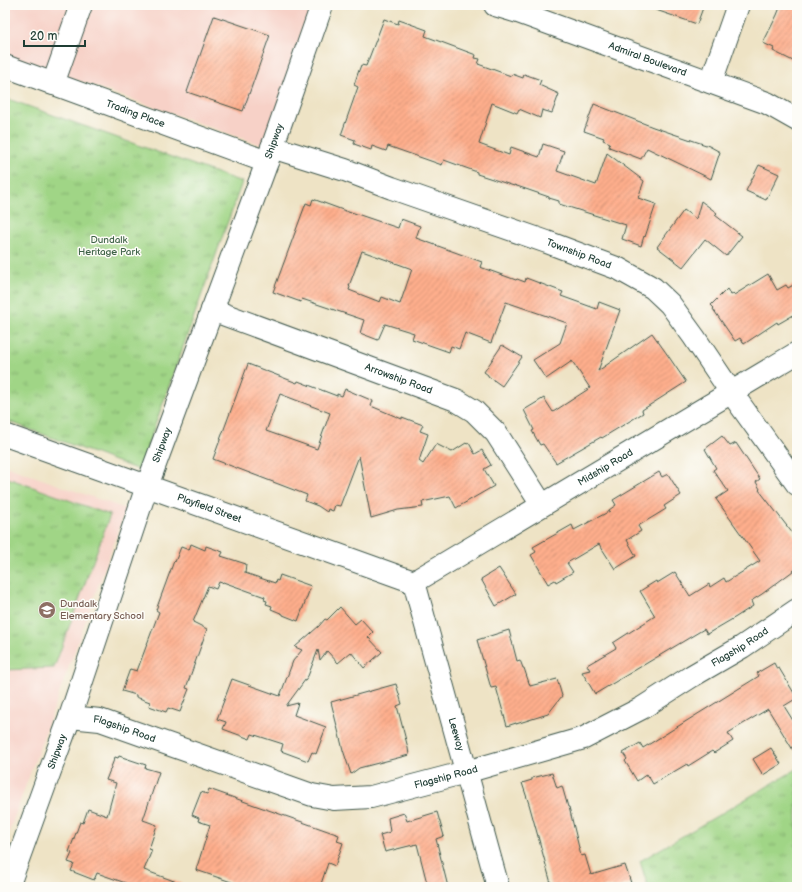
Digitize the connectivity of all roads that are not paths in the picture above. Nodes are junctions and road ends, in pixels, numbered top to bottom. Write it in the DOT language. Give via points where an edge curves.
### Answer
graph roads {
  1 [pos="81,5"];
  2 [pos="322,5"];
  3 [pos="495,5"];
  4 [pos="738,5"];
  5 [pos="5,66"];
  6 [pos="711,82"];
  7 [pos="53,84"];
  8 [pos="797,120"];
  9 [pos="269,154"];
  10 [pos="212,310"];
  11 [pos="797,353"];
  12 [pos="731,392"];
  13 [pos="5,435"];
  14 [pos="797,484"];
  15 [pos="147,486"];
  16 [pos="542,505"];
  17 [pos="414,582"];
  18 [pos="797,610"];
  19 [pos="70,717"];
  20 [pos="466,772"];
  21 [pos="8,887"];
  22 [pos="498,887"];
  1 -- 7 [label="street"];
  2 -- 9 [label="street, Shipway"];
  3 -- 6 [label="street, Admiral Boulevard"];
  4 -- 6 [label="street"];
  5 -- 7 [label="street, Trading Place"];
  6 -- 8 [label="street, Admiral Boulevard" via="767,103"];
  7 -- 9 [label="street, Trading Place"];
  9 -- 10 [label="street, Shipway"];
  9 -- 12 [label="street, Township Road" via="345,170 619,269 653,288 670,304"];
  10 -- 15 [label="street, Shipway"];
  10 -- 16 [label="street, Arrowship Road" via="456,400 474,411 496,433"];
  11 -- 12 [label="street, Midship Road"];
  12 -- 14 [label="street, Township Road"];
  12 -- 16 [label="street, Midship Road"];
  13 -- 15 [label="street, Playfield Street"];
  15 -- 17 [label="street, Playfield Street"];
  15 -- 19 [label="street, Shipway"];
  16 -- 17 [label="street, Midship Road"];
  17 -- 20 [label="street, Leeway"];
  18 -- 20 [label="street, Flagship Road" via="642,708 584,738"];
  19 -- 20 [label="street, Flagship Road" via="100,720 312,794 334,799 371,796"];
  19 -- 21 [label="street, Shipway"];
  20 -- 22 [label="street, Leeway"];
}
